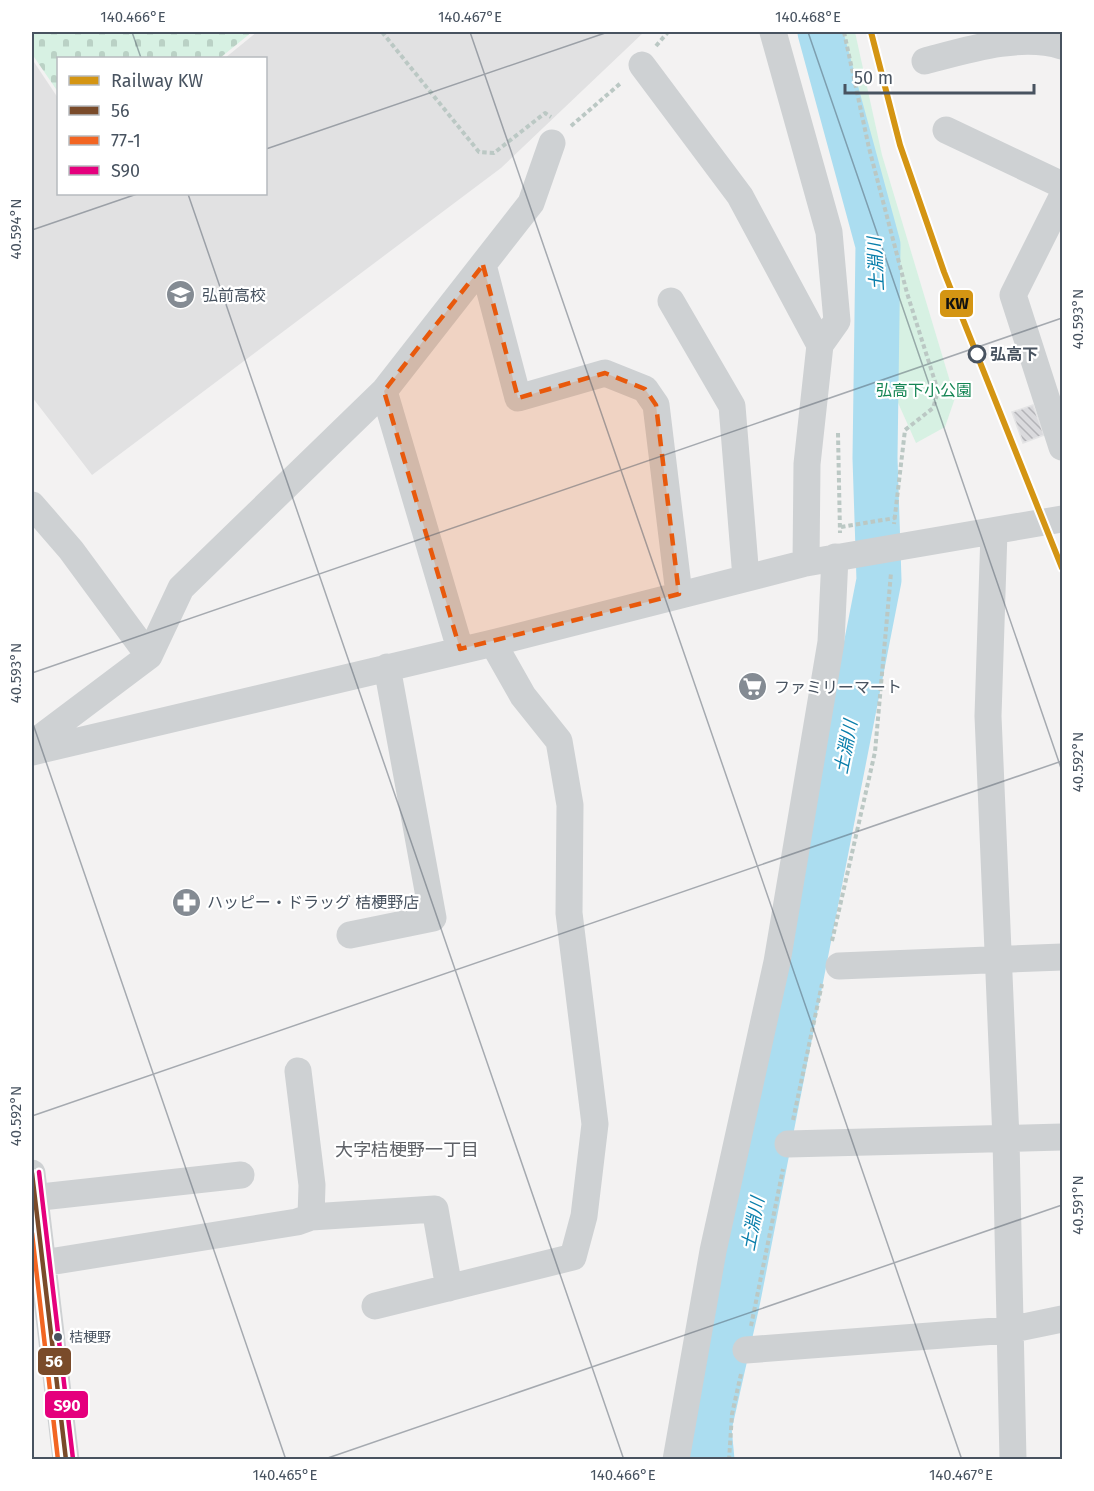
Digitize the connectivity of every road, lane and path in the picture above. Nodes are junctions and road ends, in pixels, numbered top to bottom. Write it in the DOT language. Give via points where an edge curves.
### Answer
graph roads {
  1 [pos="382,32"];
  2 [pos="668,32"];
  3 [pos="773,32"];
  4 [pos="844,32"];
  5 [pos="1062,46"];
  6 [pos="925,61"];
  7 [pos="642,65"];
  8 [pos="560,127"];
  9 [pos="946,129"];
  10 [pos="1062,185"];
  11 [pos="1062,197"];
  12 [pos="483,265"];
  13 [pos="671,301"];
  14 [pos="820,345"];
  15 [pos="384,391"];
  16 [pos="1062,447"];
  17 [pos="32,505"];
  18 [pos="894,518"];
  19 [pos="1062,519"];
  20 [pos="841,527"];
  21 [pos="993,532"];
  22 [pos="893,548"];
  23 [pos="842,555"];
  24 [pos="806,563"];
  25 [pos="746,578"];
  26 [pos="679,594"];
  27 [pos="494,643"];
  28 [pos="460,649"];
  29 [pos="149,656"];
  30 [pos="387,667"];
  31 [pos="32,744"];
  32 [pos="32,752"];
  33 [pos="350,935"];
  34 [pos="1062,957"];
  35 [pos="997,958"];
  36 [pos="831,963"];
  37 [pos="298,1071"];
  38 [pos="1062,1137"];
  39 [pos="1006,1139"];
  40 [pos="788,1144"];
  41 [pos="241,1175"];
  42 [pos="33,1190"];
  43 [pos="311,1217"];
  44 [pos="43,1263"];
  45 [pos="449,1288"];
  46 [pos="375,1306"];
  47 [pos="1062,1319"];
  48 [pos="1009,1330"];
  49 [pos="746,1350"];
  50 [pos="66,1460"];
  51 [pos="676,1460"];
  52 [pos="729,1460"];
  53 [pos="1013,1460"];
  1 -- 8 [label="path" via="478,152 494,153 545,113"];
  2 -- 7 [label="path"];
  3 -- 14 [label="street" via="829,232 837,321"];
  4 -- 18 [label="path" via="907,293 939,391 933,408 905,430"];
  5 -- 6 [label="street" via="1044,40 972,49"];
  7 -- 8 [label="path"];
  7 -- 14 [label="street" via="740,196"];
  8 -- 12 [label="street" via="531,203"];
  9 -- 10 [label="street"];
  11 -- 16 [label="street" via="1013,295"];
  12 -- 15 [label="street"];
  12 -- 26 [label="street" via="518,398 605,373 645,389 656,405"];
  13 -- 25 [label="street" via="732,406"];
  14 -- 24 [label="street" via="807,464"];
  15 -- 28 [label="street"];
  15 -- 29 [label="street" via="181,588"];
  17 -- 29 [label="street" via="71,550"];
  18 -- 20 [label="path"];
  18 -- 22 [label="path"];
  19 -- 21 [label="street"];
  21 -- 22 [label="street"];
  21 -- 35 [label="street" via="988,716"];
  22 -- 23 [label="street"];
  22 -- 36 [label="path" via="875,752"];
  23 -- 24 [label="street"];
  23 -- 51 [label="street" via="777,962 713,1251"];
  24 -- 25 [label="street"];
  25 -- 26 [label="street"];
  26 -- 27 [label="street"];
  27 -- 28 [label="street"];
  27 -- 45 [label="street" via="523,696 559,741 570,805 569,913 596,1124 584,1216 573,1257"];
  28 -- 30 [label="street"];
  29 -- 31 [label="street"];
  30 -- 32 [label="street"];
  30 -- 33 [label="street" via="433,918"];
  34 -- 35 [label="street"];
  35 -- 36 [label="street"];
  35 -- 39 [label="street"];
  36 -- 40 [label="path"];
  37 -- 43 [label="street" via="312,1185"];
  38 -- 39 [label="street"];
  39 -- 40 [label="street"];
  39 -- 48 [label="street"];
  40 -- 49 [label="path"];
  41 -- 42 [label="street"];
  42 -- 44 [label="street"];
  43 -- 44 [label="street"];
  43 -- 45 [label="street" via="435,1209"];
  44 -- 50 [label="street"];
  45 -- 46 [label="street"];
  47 -- 48 [label="street"];
  48 -- 49 [label="street"];
  48 -- 53 [label="street"];
  49 -- 52 [label="path" via="732,1414"];
}
